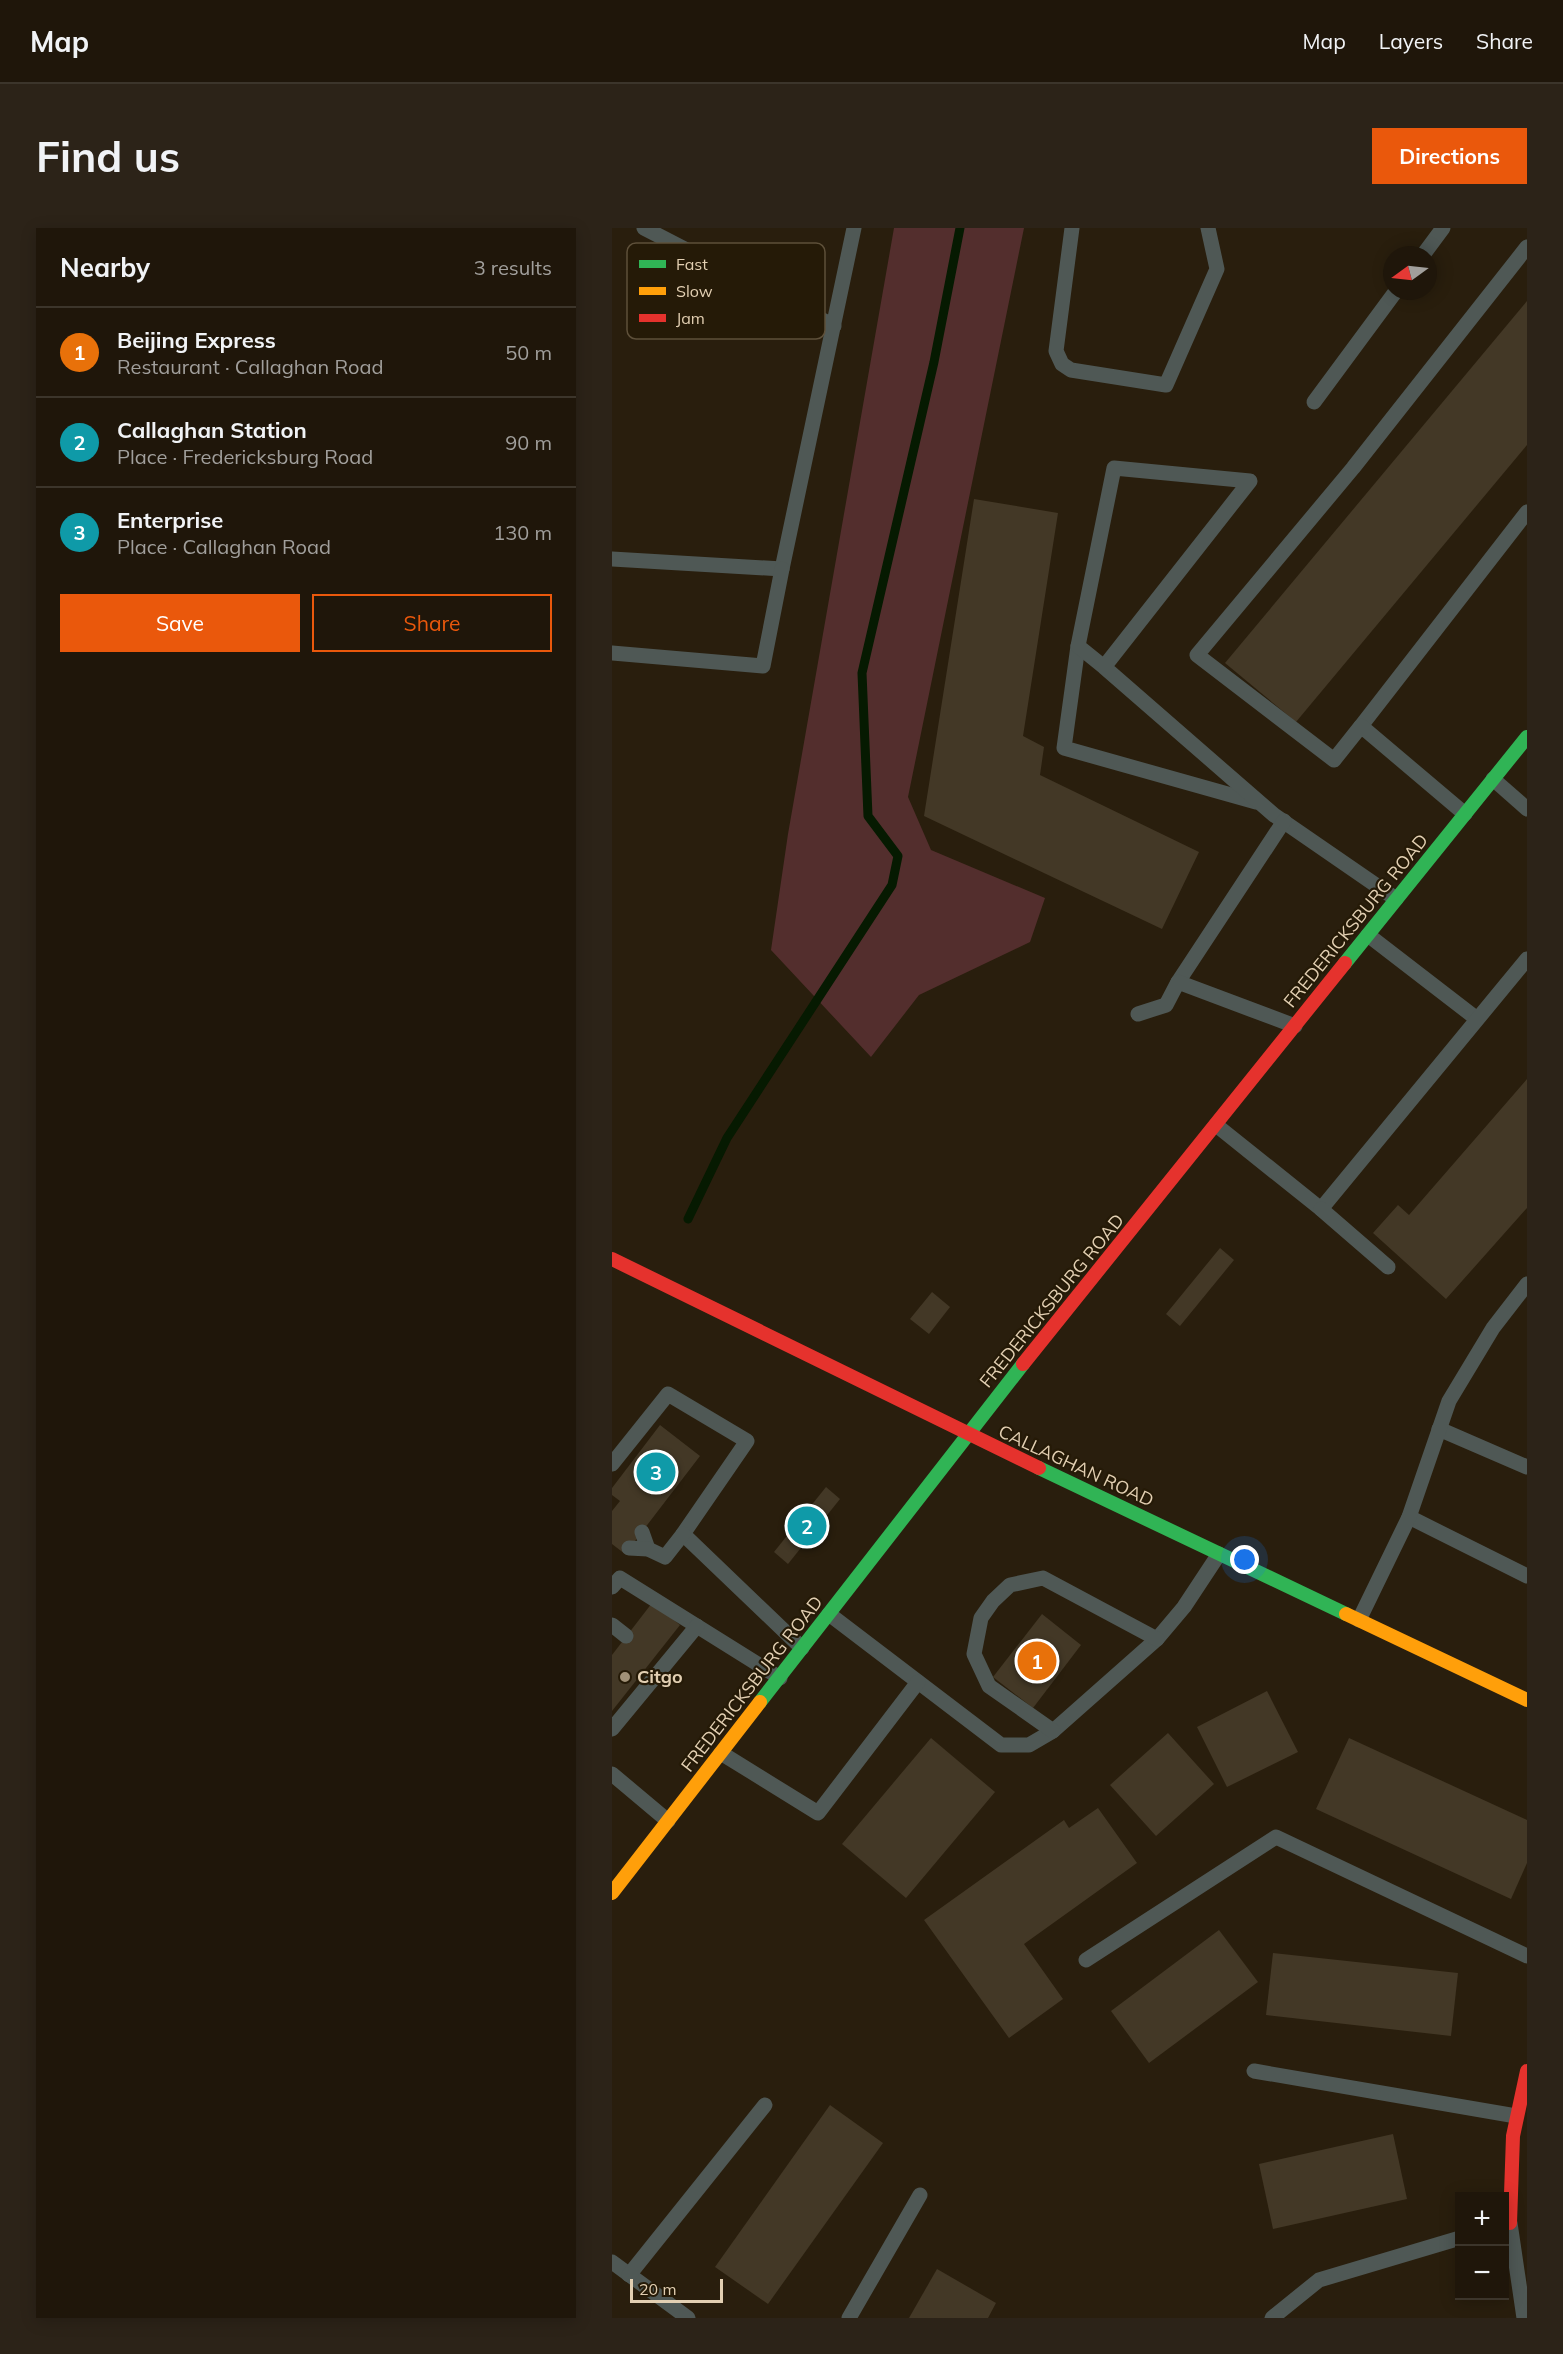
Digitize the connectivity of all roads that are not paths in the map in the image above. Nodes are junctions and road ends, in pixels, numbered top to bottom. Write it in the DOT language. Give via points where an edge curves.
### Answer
graph roads {
  1 [pos="644,228"];
  2 [pos="1072,228"];
  3 [pos="1208,228"];
  4 [pos="1443,228"];
  5 [pos="851,229"];
  6 [pos="673,243"];
  7 [pos="1430,246"];
  8 [pos="1527,247"];
  9 [pos="1389,300"];
  10 [pos="825,321"];
  11 [pos="834,326"];
  12 [pos="1314,402"];
  13 [pos="1527,512"];
  14 [pos="1515,527"];
  15 [pos="1527,537"];
  16 [pos="612,559"];
  17 [pos="782,569"];
  18 [pos="1078,645"];
  19 [pos="612,653"];
  20 [pos="1104,667"];
  21 [pos="1361,726"];
  22 [pos="1527,737"];
  23 [pos="1493,779"];
  24 [pos="1261,803"];
  25 [pos="1527,809"];
  26 [pos="1465,814"];
  27 [pos="1284,821"];
  28 [pos="1396,900"];
  29 [pos="1368,935"];
  30 [pos="1527,959"];
  31 [pos="1178,982"];
  32 [pos="1138,1014"];
  33 [pos="1477,1019"];
  34 [pos="1295,1026"];
  35 [pos="1216,1125"];
  36 [pos="1321,1209"];
  37 [pos="612,1259"];
  38 [pos="1388,1267"];
  39 [pos="1527,1284"];
  40 [pos="1439,1429"];
  41 [pos="968,1434"];
  42 [pos="612,1464"];
  43 [pos="1527,1467"];
  44 [pos="1409,1517"];
  45 [pos="642,1532"];
  46 [pos="683,1533"];
  47 [pos="629,1548"];
  48 [pos="648,1549"];
  49 [pos="1219,1554"];
  50 [pos="1527,1576"];
  51 [pos="612,1587"];
  52 [pos="829,1614"];
  53 [pos="1359,1620"];
  54 [pos="612,1625"];
  55 [pos="697,1626"];
  56 [pos="626,1636"];
  57 [pos="1157,1639"];
  58 [pos="802,1648"];
  59 [pos="780,1678"];
  60 [pos="918,1682"];
  61 [pos="1527,1700"];
  62 [pos="612,1729"];
  63 [pos="1053,1731"];
  64 [pos="721,1753"];
  65 [pos="612,1774"];
  66 [pos="668,1821"];
  67 [pos="612,1893"];
  68 [pos="1527,1956"];
  69 [pos="1086,1960"];
  70 [pos="1254,2071"];
  71 [pos="1527,2071"];
  72 [pos="765,2105"];
  73 [pos="1516,2116"];
  74 [pos="1509,2194"];
  75 [pos="920,2195"];
  76 [pos="1509,2234"];
  77 [pos="1455,2239"];
  78 [pos="612,2262"];
  79 [pos="628,2275"];
  80 [pos="688,2318"];
  81 [pos="849,2318"];
  82 [pos="1272,2318"];
  83 [pos="1524,2318"];
  1 -- 6 [label="lane"];
  2 -- 3 [label="lane" via="1056,351 1062,364 1071,370 1166,385 1217,269"];
  4 -- 7 [label="lane"];
  5 -- 11 [label="lane"];
  8 -- 21 [label="lane" via="1353,468 1197,655 1334,760"];
  9 -- 12 [label="lane"];
  10 -- 11 [label="lane"];
  11 -- 17 [label="lane"];
  13 -- 14 [label="lane"];
  14 -- 15 [label="lane"];
  14 -- 21 [label="lane"];
  16 -- 17 [label="lane"];
  17 -- 19 [label="lane" via="763,666"];
  18 -- 20 [label="lane"];
  18 -- 20 [label="lane" via="1114,468 1250,482"];
  18 -- 24 [label="lane" via="1064,748"];
  20 -- 24 [label="lane"];
  21 -- 26 [label="lane"];
  22 -- 23 [label="main road, FREDERICKSBURG ROAD"];
  23 -- 25 [label="lane"];
  23 -- 26 [label="main road, FREDERICKSBURG ROAD"];
  24 -- 27 [label="lane"];
  26 -- 28 [label="main road, FREDERICKSBURG ROAD"];
  27 -- 28 [label="lane"];
  27 -- 31 [label="lane"];
  28 -- 29 [label="main road, FREDERICKSBURG ROAD"];
  29 -- 33 [label="lane"];
  29 -- 34 [label="main road, FREDERICKSBURG ROAD"];
  30 -- 33 [label="lane"];
  31 -- 32 [label="lane" via="1166,1005"];
  31 -- 34 [label="lane"];
  33 -- 36 [label="lane"];
  34 -- 35 [label="main road, FREDERICKSBURG ROAD"];
  35 -- 36 [label="lane"];
  35 -- 41 [label="main road, FREDERICKSBURG ROAD"];
  36 -- 38 [label="lane"];
  37 -- 41 [label="main road, CALLAGHAN ROAD"];
  39 -- 40 [label="lane" via="1493,1328 1449,1401"];
  40 -- 43 [label="lane"];
  40 -- 44 [label="lane"];
  41 -- 49 [label="main road, CALLAGHAN ROAD"];
  41 -- 52 [label="main road, FREDERICKSBURG ROAD"];
  42 -- 46 [label="lane" via="668,1394 747,1441"];
  44 -- 50 [label="lane"];
  44 -- 53 [label="lane"];
  45 -- 48 [label="lane"];
  46 -- 48 [label="lane" via="665,1557"];
  46 -- 58 [label="lane"];
  47 -- 48 [label="lane"];
  49 -- 53 [label="main road, CALLAGHAN ROAD"];
  49 -- 57 [label="lane"];
  51 -- 55 [label="lane" via="620,1578"];
  52 -- 58 [label="main road, FREDERICKSBURG ROAD"];
  52 -- 60 [label="lane"];
  53 -- 61 [label="main road, CALLAGHAN ROAD"];
  54 -- 56 [label="lane"];
  55 -- 59 [label="lane"];
  55 -- 62 [label="lane" via="659,1661"];
  57 -- 63 [label="lane"];
  57 -- 63 [label="lane" via="1043,1578 1010,1585 981,1618 974,1654 989,1686"];
  58 -- 59 [label="main road, FREDERICKSBURG ROAD"];
  59 -- 64 [label="main road, FREDERICKSBURG ROAD"];
  60 -- 63 [label="lane" via="1001,1745 1029,1745"];
  60 -- 64 [label="lane" via="818,1813"];
  64 -- 66 [label="main road, FREDERICKSBURG ROAD"];
  65 -- 66 [label="lane"];
  66 -- 67 [label="main road, FREDERICKSBURG ROAD"];
  68 -- 69 [label="lane" via="1276,1837"];
  70 -- 73 [label="lane"];
  71 -- 73 [label="main road"];
  72 -- 79 [label="lane"];
  73 -- 74 [label="main road"];
  75 -- 81 [label="lane"];
  76 -- 83 [label="lane"];
  77 -- 82 [label="lane" via="1319,2280"];
  78 -- 79 [label="lane"];
  79 -- 80 [label="lane"];
}
